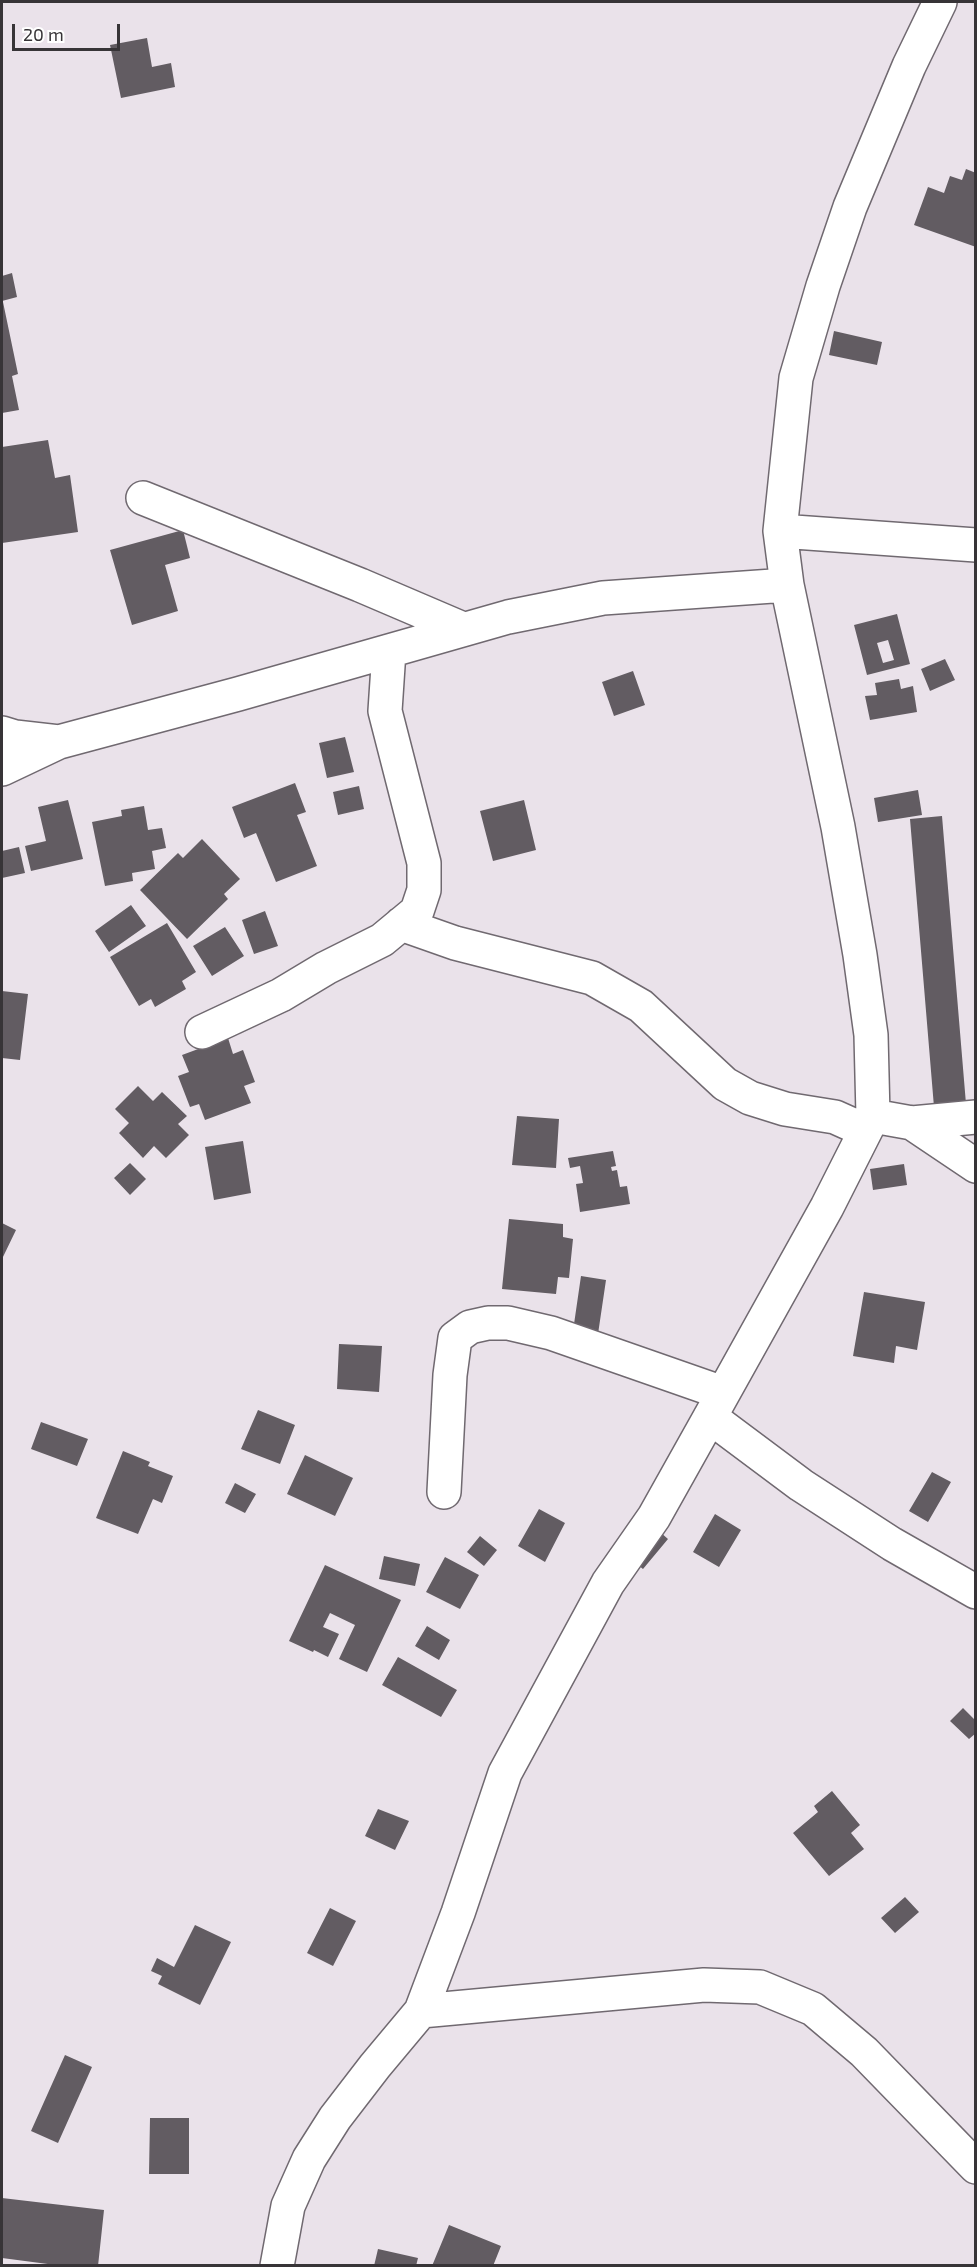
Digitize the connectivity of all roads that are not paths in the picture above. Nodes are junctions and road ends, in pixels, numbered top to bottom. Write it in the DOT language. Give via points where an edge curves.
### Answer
graph roads {
  1 [pos="940,2"];
  2 [pos="143,498"];
  3 [pos="780,531"];
  4 [pos="975,545"];
  5 [pos="787,585"];
  6 [pos="463,629"];
  7 [pos="389,651"];
  8 [pos="2,733"];
  9 [pos="59,742"];
  10 [pos="2,769"];
  11 [pos="401,924"];
  12 [pos="202,1032"];
  13 [pos="975,1117"];
  14 [pos="912,1122"];
  15 [pos="868,1123"];
  16 [pos="975,1166"];
  17 [pos="716,1405"];
  18 [pos="444,1492"];
  19 [pos="975,1592"];
  20 [pos="421,2011"];
  21 [pos="975,2168"];
  22 [pos="277,2265"];
  1 -- 3 [label="street" via="855,196 823,286 796,378"];
  2 -- 6 [label="street"];
  3 -- 4 [label="street"];
  3 -- 5 [label="street"];
  5 -- 6 [label="street" via="603,598"];
  5 -- 15 [label="street" via="838,827 860,955 871,1035"];
  6 -- 7 [label="street"];
  7 -- 9 [label="street"];
  7 -- 11 [label="street" via="385,711 423,863 424,890 417,911"];
  8 -- 9 [label="street"];
  9 -- 10 [label="street"];
  11 -- 12 [label="street" via="382,940 281,995"];
  11 -- 15 [label="street" via="455,943 592,978 641,1006 725,1084 750,1098 784,1109"];
  13 -- 14 [label="street"];
  14 -- 15 [label="street"];
  14 -- 16 [label="street"];
  15 -- 17 [label="street" via="827,1207"];
  17 -- 18 [label="street" via="551,1333 508,1323 470,1328 455,1338"];
  17 -- 19 [label="street" via="812,1492"];
  17 -- 20 [label="street" via="654,1517 608,1583 505,1773"];
  20 -- 21 [label="street" via="704,1985 760,1987 813,2009 864,2052"];
  20 -- 22 [label="street" via="335,2118 309,2159 288,2206"];
}
